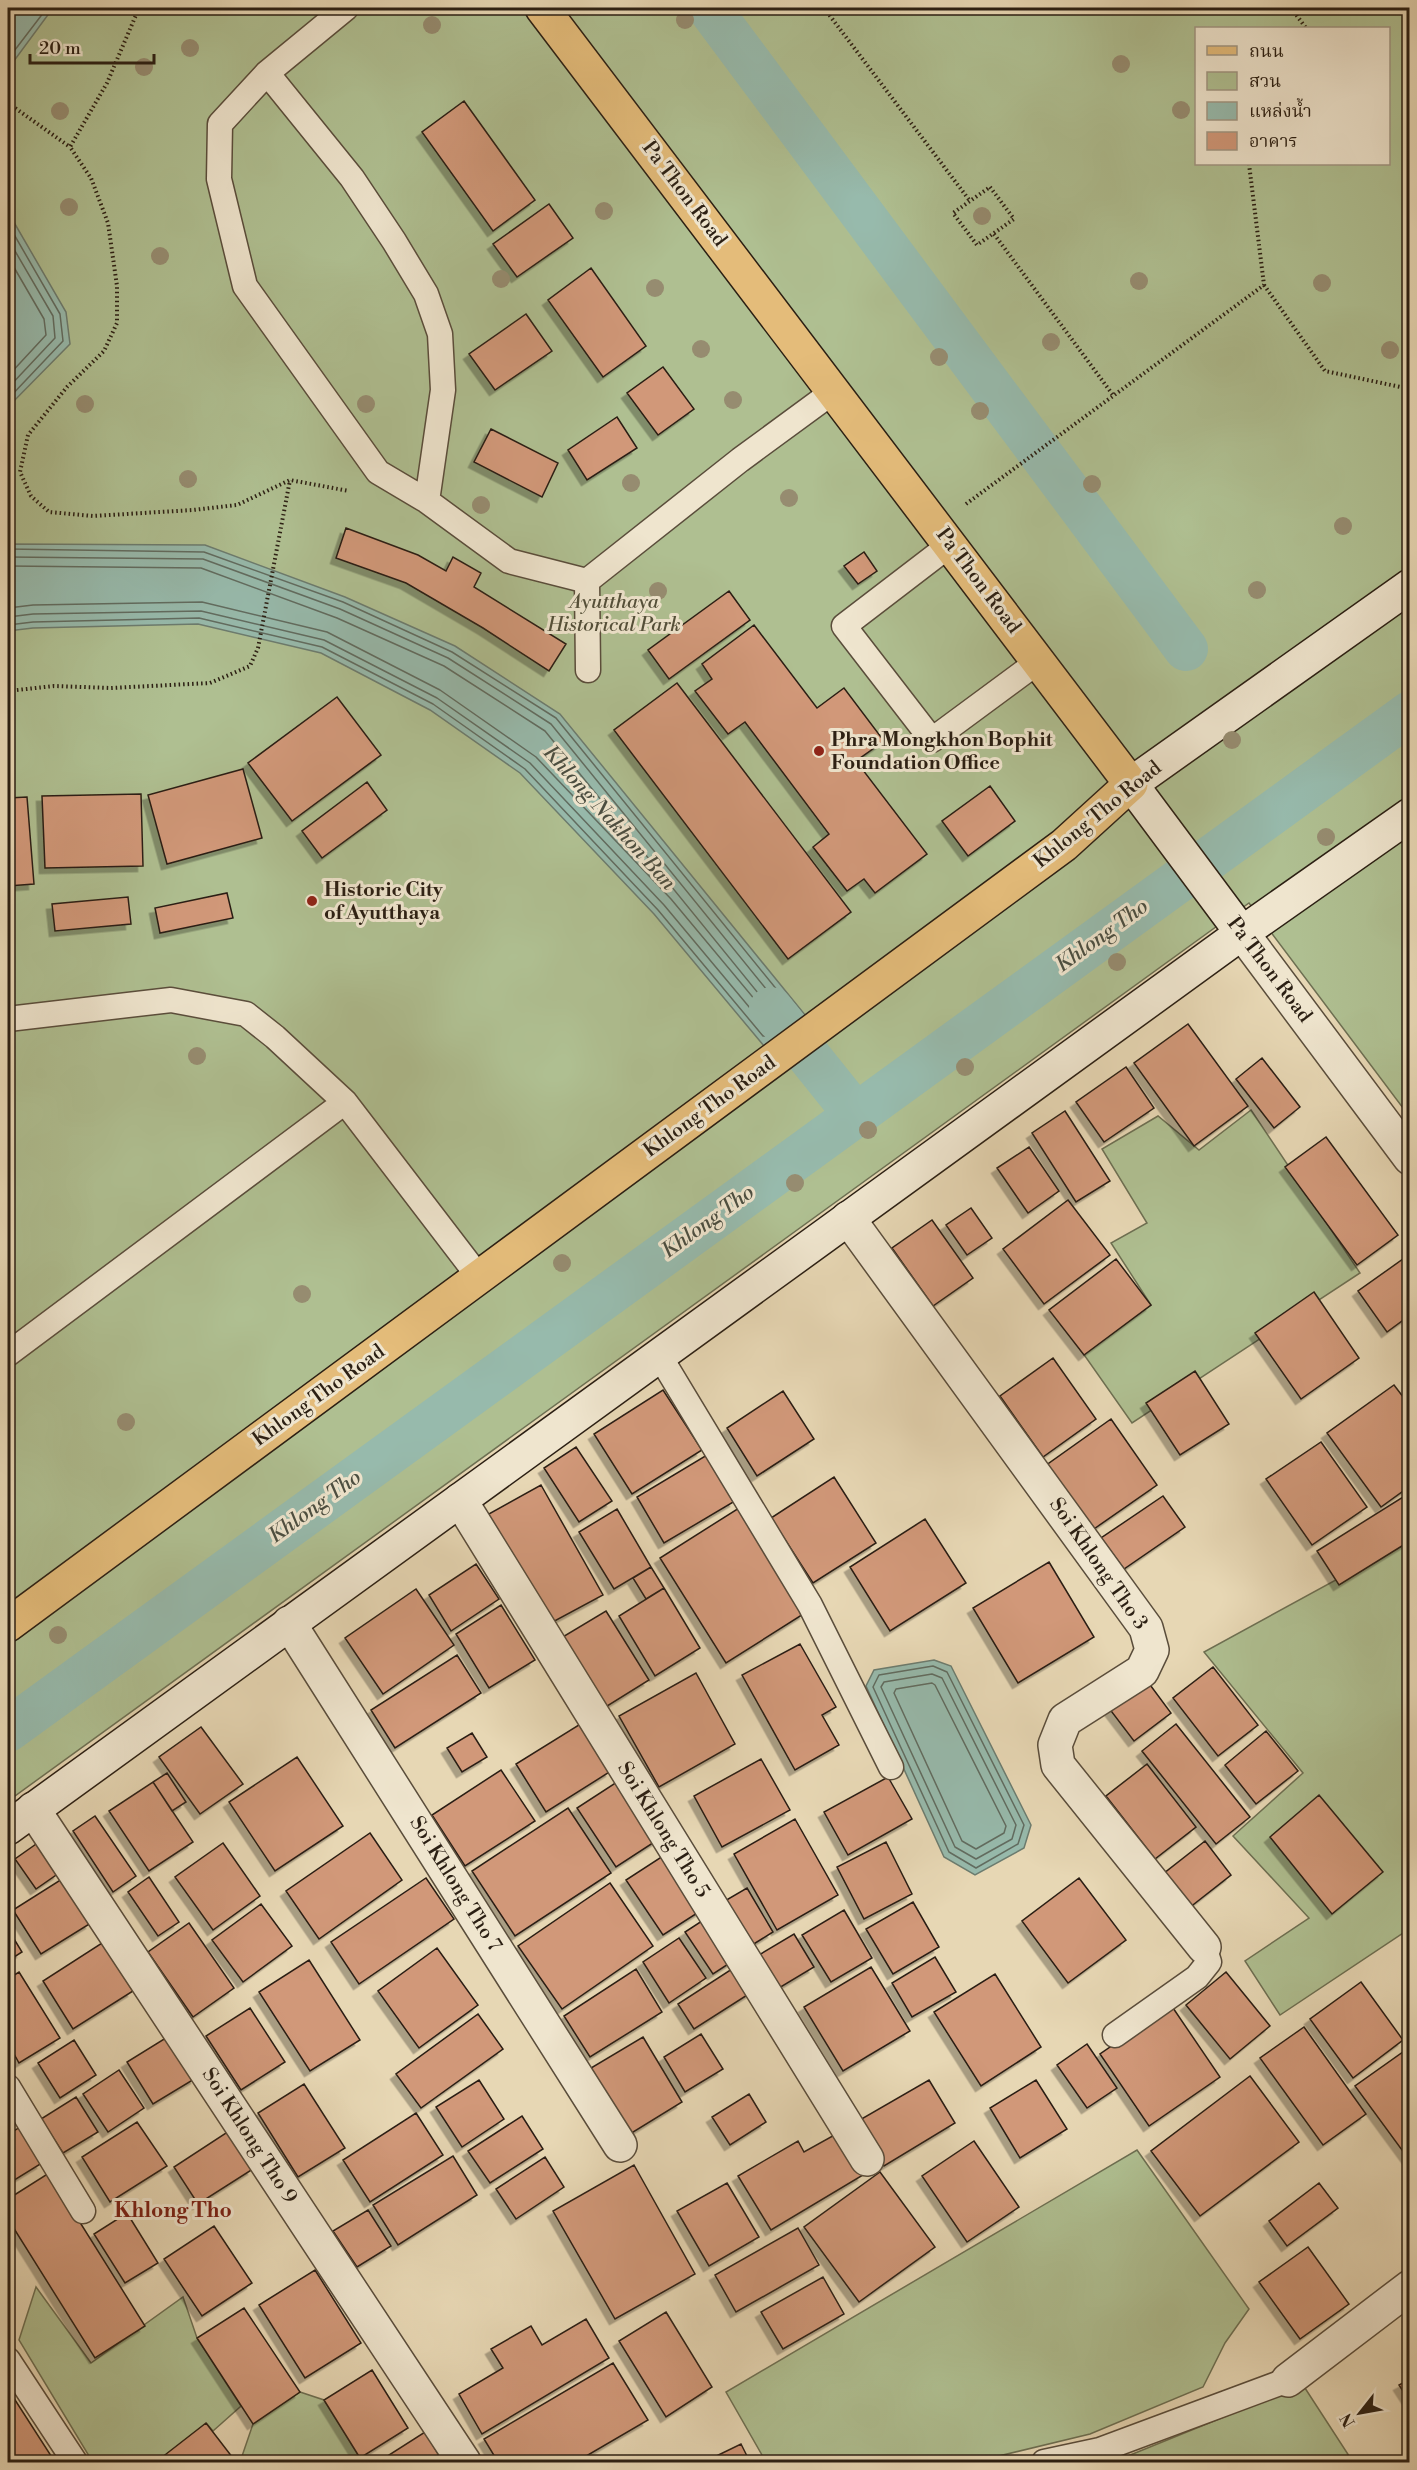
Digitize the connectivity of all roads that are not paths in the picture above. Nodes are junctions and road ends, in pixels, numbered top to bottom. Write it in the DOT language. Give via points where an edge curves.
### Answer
graph roads {
  1 [pos="346,8"];
  2 [pos="542,8"];
  3 [pos="267,74"];
  4 [pos="834,391"];
  5 [pos="427,501"];
  6 [pos="944,535"];
  7 [pos="587,581"];
  8 [pos="1410,586"];
  9 [pos="1039,661"];
  10 [pos="588,670"];
  11 [pos="1131,784"];
  12 [pos="1410,815"];
  13 [pos="1235,925"];
  14 [pos="8,1019"];
  15 [pos="345,1102"];
  16 [pos="1410,1158"];
  17 [pos="848,1218"];
  18 [pos="479,1277"];
  19 [pos="8,1354"];
  20 [pos="659,1355"];
  21 [pos="460,1500"];
  22 [pos="289,1623"];
  23 [pos="8,1625"];
  24 [pos="891,1767"];
  25 [pos="20,1818"];
  26 [pos="1204,1947"];
  27 [pos="1115,2035"];
  28 [pos="8,2087"];
  29 [pos="620,2145"];
  30 [pos="867,2159"];
  31 [pos="83,2211"];
  32 [pos="1410,2287"];
  33 [pos="8,2360"];
  34 [pos="1288,2380"];
  35 [pos="75,2463"];
  36 [pos="464,2463"];
  37 [pos="1044,2463"];
  1 -- 3 [label="lane"];
  2 -- 4 [label="main road, Pa Thon Road"];
  3 -- 5 [label="lane" via="352,178 426,294 440,334 443,390"];
  3 -- 5 [label="lane" via="220,124 219,179 245,286 378,472"];
  4 -- 6 [label="main road, Pa Thon Road"];
  4 -- 7 [label="lane"];
  5 -- 7 [label="lane" via="508,561"];
  6 -- 9 [label="main road, Pa Thon Road"];
  6 -- 9 [label="lane" via="844,626 932,740"];
  7 -- 10 [label="lane"];
  8 -- 11 [label="street, Khlong Tho Road"];
  9 -- 11 [label="main road, Pa Thon Road"];
  11 -- 13 [label="street, Pa Thon Road"];
  11 -- 18 [label="main road, Khlong Tho Road" via="1064,845"];
  12 -- 13 [label="street"];
  13 -- 16 [label="street, Pa Thon Road"];
  13 -- 17 [label="street"];
  14 -- 15 [label="lane" via="171,1000 246,1014"];
  15 -- 18 [label="lane"];
  15 -- 19 [label="lane"];
  17 -- 20 [label="street"];
  17 -- 26 [label="street, Soi Khlong Tho 3" via="1146,1628 1152,1650 1142,1671 1065,1720 1055,1745 1058,1765"];
  18 -- 23 [label="main road, Khlong Tho Road"];
  20 -- 21 [label="street"];
  20 -- 24 [label="lane" via="810,1605"];
  21 -- 22 [label="street"];
  21 -- 30 [label="street, Soi Khlong Tho 5"];
  22 -- 25 [label="street"];
  22 -- 29 [label="street, Soi Khlong Tho 7"];
  25 -- 36 [label="street, Soi Khlong Tho 9"];
  26 -- 27 [label="lane" via="1209,1962 1197,1977"];
  28 -- 31 [label="lane"];
  32 -- 34 [label="street"];
  33 -- 35 [label="lane"];
  34 -- 37 [label="lane" via="1100,2450"];
}
